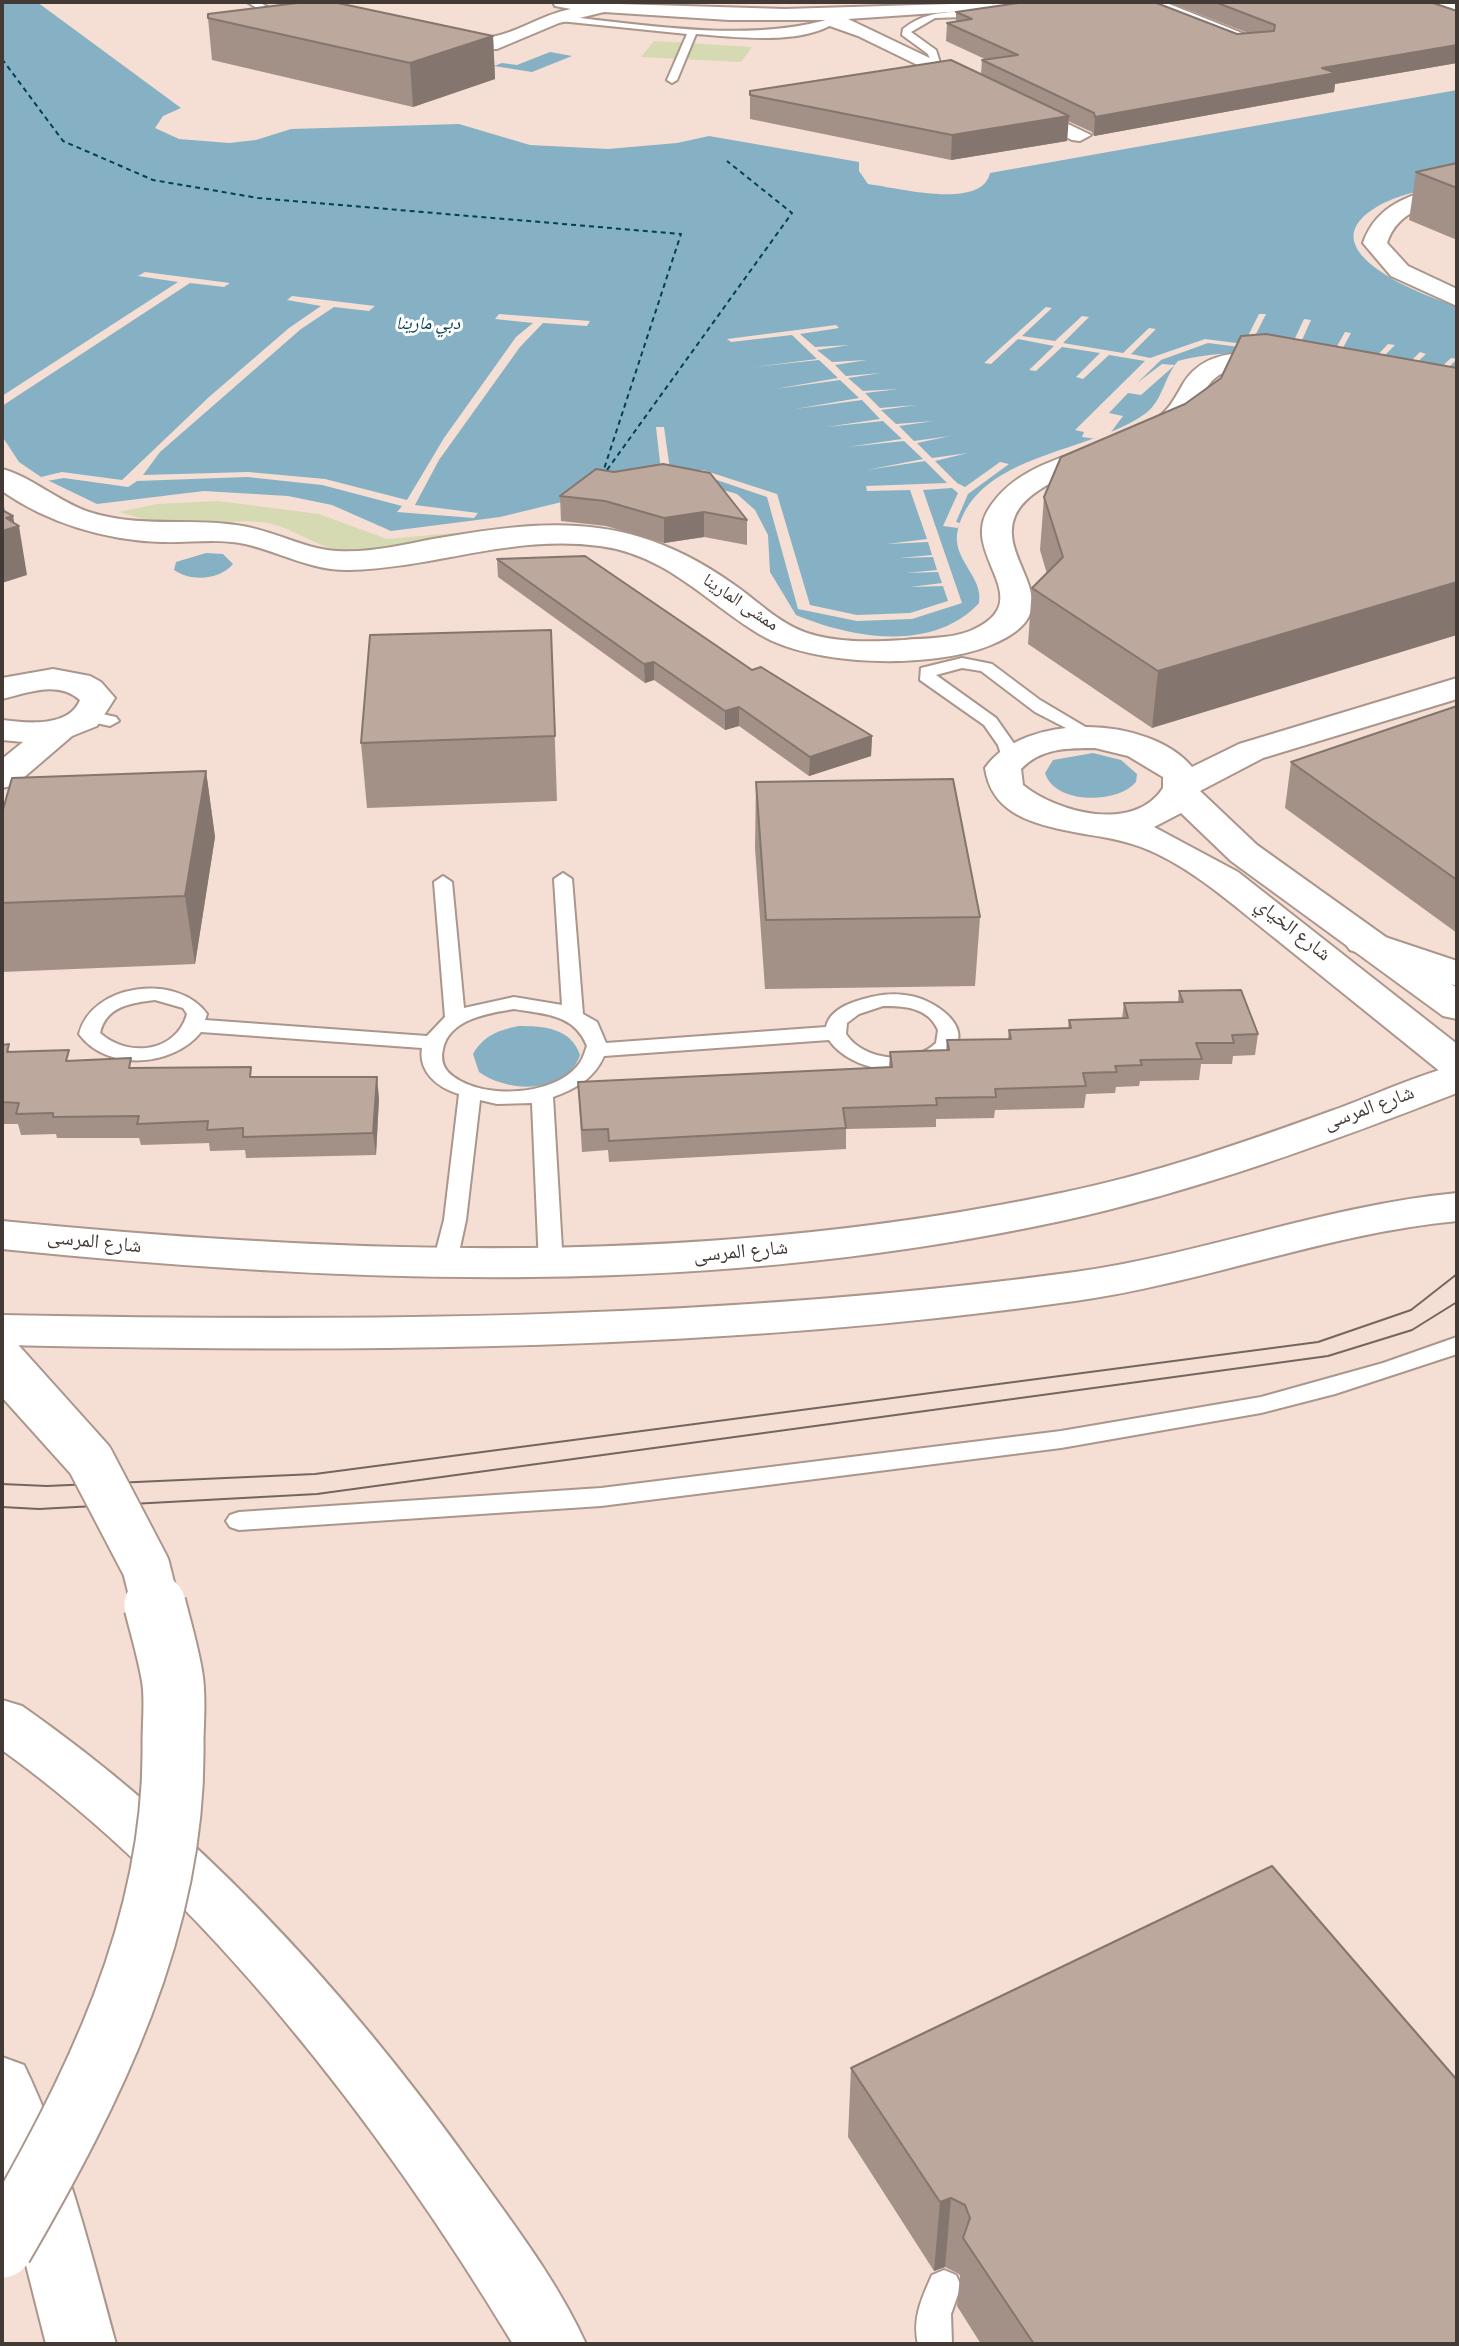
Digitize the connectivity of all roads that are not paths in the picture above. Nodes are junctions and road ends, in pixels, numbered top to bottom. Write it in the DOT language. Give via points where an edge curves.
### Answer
graph roads {
  1 [pos="252,2"];
  2 [pos="1156,2"];
  3 [pos="1444,2"];
  4 [pos="1457,4"];
  5 [pos="1013,6"];
  6 [pos="558,7"];
  7 [pos="882,14"];
  8 [pos="826,18"];
  9 [pos="285,20"];
  10 [pos="693,30"];
  11 [pos="865,32"];
  12 [pos="415,43"];
  13 [pos="1239,48"];
  14 [pos="938,67"];
  15 [pos="672,80"];
  16 [pos="1080,135"];
  17 [pos="1457,190"];
  18 [pos="1457,298"];
  19 [pos="1323,370"];
  20 [pos="2,478"];
  21 [pos="1457,688"];
  22 [pos="2,689"];
  23 [pos="86,722"];
  24 [pos="2,730"];
  25 [pos="1095,738"];
  26 [pos="1151,751"];
  27 [pos="1251,751"];
  28 [pos="1010,759"];
  29 [pos="2,777"];
  30 [pos="1180,790"];
  31 [pos="1110,824"];
  32 [pos="563,879"];
  33 [pos="443,882"];
  34 [pos="1364,942"];
  35 [pos="1457,974"];
  36 [pos="1457,1007"];
  37 [pos="573,1015"];
  38 [pos="455,1020"];
  39 [pos="197,1026"];
  40 [pos="834,1033"];
  41 [pos="433,1043"];
  42 [pos="598,1050"];
  43 [pos="1457,1064"];
  44 [pos="1457,1078"];
  45 [pos="470,1093"];
  46 [pos="542,1095"];
  47 [pos="1457,1207"];
  48 [pos="2,1235"];
  49 [pos="444,1266"];
  50 [pos="551,1266"];
  51 [pos="2,1330"];
  52 [pos="1457,1345"];
  53 [pos="2,1362"];
  54 [pos="239,1521"];
  55 [pos="2,1721"];
  56 [pos="2,2085"];
  57 [pos="2,2247"];
  58 [pos="944,2286"];
  59 [pos="81,2344"];
  60 [pos="551,2344"];
  61 [pos="935,2344"];
  1 -- 9 [label="lane"];
  2 -- 13 [label="lane" via="1267,46"];
  3 -- 4 [label="main road"];
  5 -- 7 [label="main road"];
  5 -- 14 [label="lane" via="919,19 905,33 932,52"];
  6 -- 8 [label="main road"];
  6 -- 10 [label="lane"];
  6 -- 12 [label="main road" via="507,40 443,47"];
  7 -- 8 [label="main road"];
  7 -- 11 [label="main road" via="865,22"];
  8 -- 10 [label="lane" via="822,27 800,30"];
  8 -- 11 [label="main road"];
  10 -- 15 [label="lane"];
  11 -- 14 [label="main road"];
  14 -- 16 [label="main road"];
  17 -- 18 [label="main road" via="1393,211 1377,230 1375,243 1404,273"];
  19 -- 20 [label="main road, ممشى المارينا" via="1257,361 1214,367 1201,375 1188,406 1166,427 1021,490 1000,513 996,534 1020,595 1018,606 993,631 969,642 897,650 833,648 785,636 684,569 610,538 532,532 367,559 318,560 247,536 133,531 76,520"];
  21 -- 27 [label="main road"];
  22 -- 23 [label="main road" via="39,679 79,683 98,698"];
  23 -- 24 [label="main road" via="21,733"];
  23 -- 29 [label="main road"];
  25 -- 26 [label="main road"];
  25 -- 28 [label="main road" via="1054,739"];
  25 -- 28 [label="lane" via="1034,704 988,666 966,663 927,672 928,680 997,728"];
  26 -- 27 [label="main road"];
  26 -- 30 [label="main road, شارع الخياي" via="1176,772"];
  27 -- 30 [label="main road"];
  28 -- 31 [label="main road" via="1003,768 1006,789 1029,808 1066,821"];
  30 -- 31 [label="main road" via="1163,810"];
  30 -- 34 [label="main road, شارع الخياي" via="1244,853"];
  31 -- 43 [label="main road, شارع الخياي" via="1157,840 1225,880"];
  32 -- 37 [label="lane"];
  33 -- 38 [label="lane"];
  34 -- 35 [label="main road"];
  34 -- 36 [label="main road, شارع الخياي"];
  37 -- 38 [label="lane" via="514,1003"];
  37 -- 42 [label="lane" via="596,1036"];
  38 -- 41 [label="lane"];
  39 -- 39 [label="lane" via="190,1004 165,996 135,996 99,1011 89,1034 111,1052 153,1053 173,1047"];
  39 -- 41 [label="lane"];
  40 -- 40 [label="lane" via="853,1055 893,1065 932,1056 945,1047 950,1035 938,1013 902,1000 871,1001 846,1011"];
  40 -- 42 [label="lane"];
  41 -- 45 [label="lane" via="430,1058 436,1072"];
  42 -- 46 [label="lane" via="595,1061 575,1081"];
  44 -- 50 [label="main road, شارع المرسى" via="1276,1145 1063,1206 949,1229 755,1255"];
  45 -- 46 [label="lane" via="505,1098"];
  45 -- 49 [label="lane" via="455,1220"];
  46 -- 50 [label="lane"];
  47 -- 51 [label="main road" via="1403,1212 1183,1267 1079,1286 902,1308 512,1331 215,1335"];
  48 -- 49 [label="main road, شارع المرسى" via="265,1259"];
  49 -- 50 [label="main road, شارع المرسى"];
  52 -- 54 [label="lane" via="1269,1405 1102,1434 556,1500"];
  53 -- 57 [label="main road, bridge" via="77,1437 138,1543 171,1670 175,1742 174,1820 159,1903 133,1990 96,2082 46,2179"];
  55 -- 60 [label="main road" via="161,1850 315,2011 401,2116 477,2222"];
  56 -- 59 [label="main road" via="38,2179"];
  58 -- 61 [label="lane" via="934,2308"];
}
